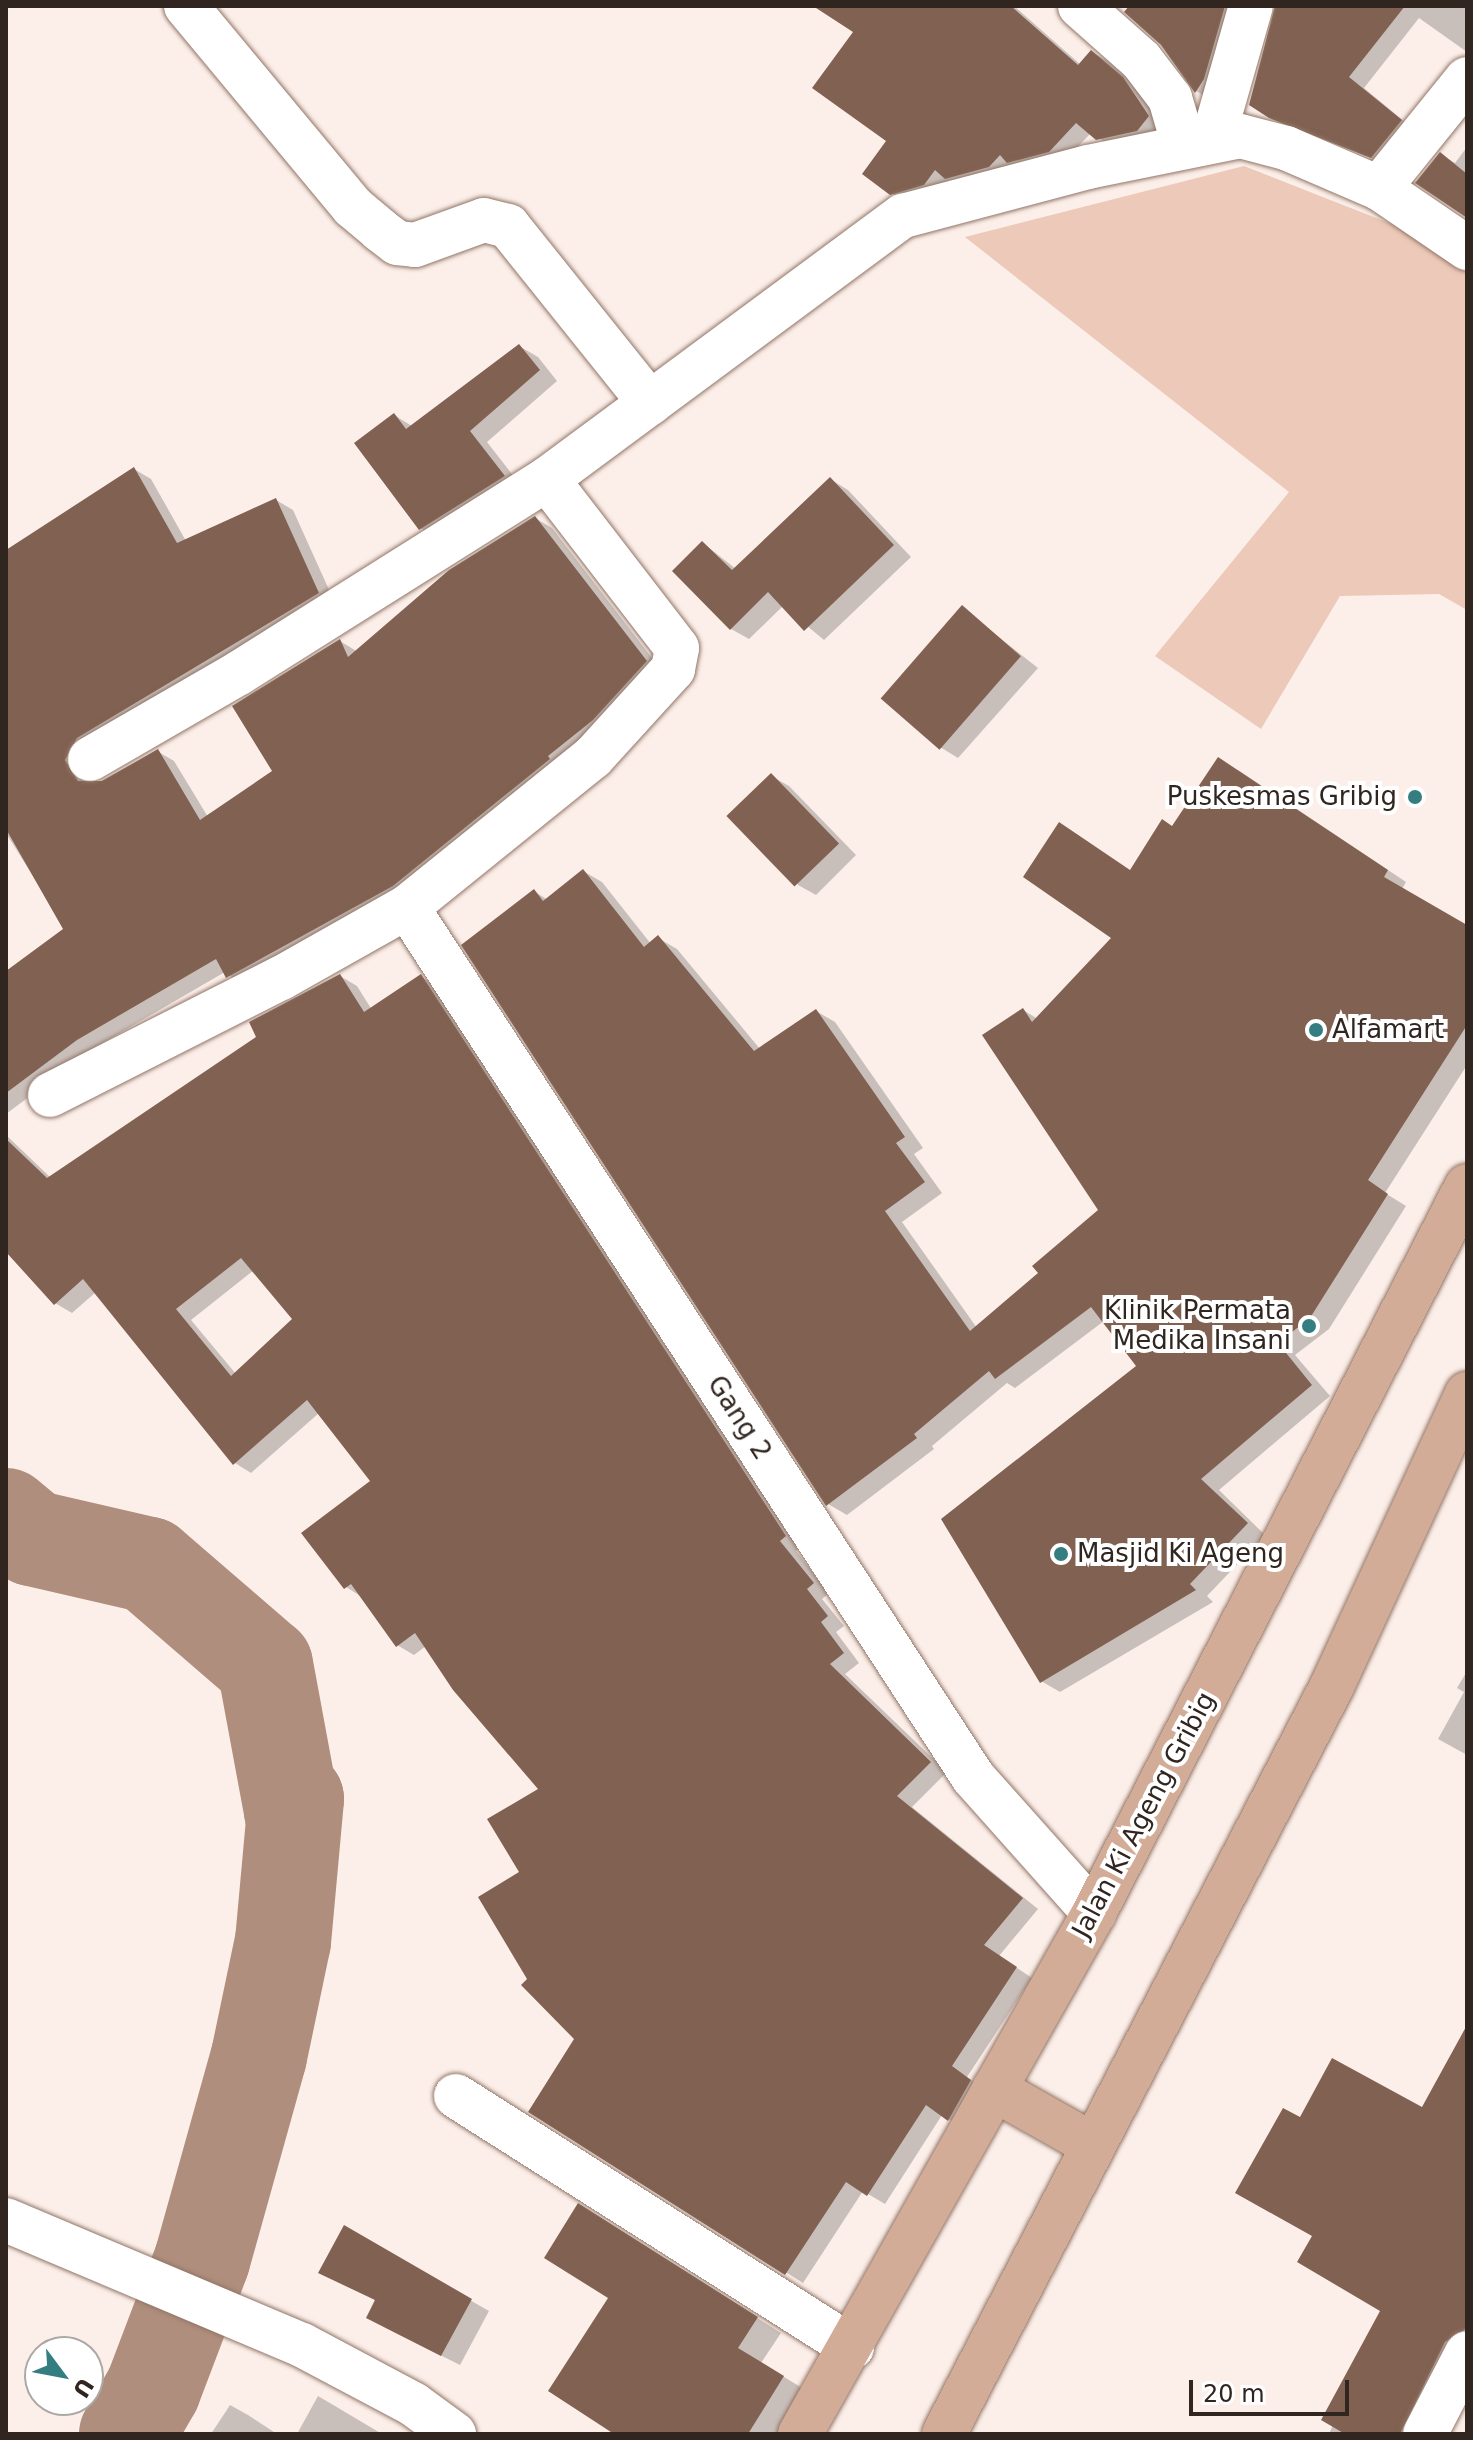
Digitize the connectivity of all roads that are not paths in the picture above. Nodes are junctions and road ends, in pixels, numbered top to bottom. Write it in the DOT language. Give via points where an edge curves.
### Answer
graph roads {
  1 [pos="186,6"];
  2 [pos="1080,6"];
  3 [pos="1251,6"];
  4 [pos="1467,79"];
  5 [pos="1199,142"];
  6 [pos="1379,188"];
  7 [pos="1467,248"];
  8 [pos="650,403"];
  9 [pos="547,479"];
  10 [pos="90,759"];
  11 [pos="407,907"];
  12 [pos="50,1095"];
  13 [pos="1467,1186"];
  14 [pos="1467,1394"];
  15 [pos="1094,1913"];
  16 [pos="994,2089"];
  17 [pos="456,2096"];
  18 [pos="1093,2145"];
  19 [pos="13,2223"];
  20 [pos="852,2347"];
  21 [pos="1467,2353"];
  22 [pos="454,2434"];
  23 [pos="800,2434"];
  24 [pos="944,2434"];
  25 [pos="1425,2434"];
  1 -- 8 [label="street" via="353,207 397,243 415,245 484,220 508,226"];
  2 -- 5 [label="street" via="1141,60"];
  3 -- 5 [label="street"];
  4 -- 6 [label="street"];
  5 -- 6 [label="street" via="1262,140"];
  5 -- 8 [label="street" via="894,220"];
  6 -- 7 [label="street"];
  8 -- 9 [label="street"];
  9 -- 10 [label="street" via="239,673"];
  9 -- 11 [label="street" via="673,642 678,660 593,757"];
  11 -- 12 [label="street" via="281,978"];
  11 -- 15 [label="street, Gang 2" via="973,1777"];
  13 -- 15 [label="main road, Jalan Ki Ageng Gribig"];
  14 -- 18 [label="main road" via="1332,1686"];
  15 -- 16 [label="main road, Jalan Ki Ageng Gribig"];
  16 -- 18 [label="main road"];
  16 -- 20 [label="main road, Jalan Ki Ageng Gribig"];
  17 -- 20 [label="street"];
  18 -- 24 [label="main road"];
  19 -- 22 [label="street" via="302,2345 413,2404"];
  20 -- 23 [label="main road, Jalan Ki Ageng Gribig"];
  21 -- 25 [label="street"];
}
